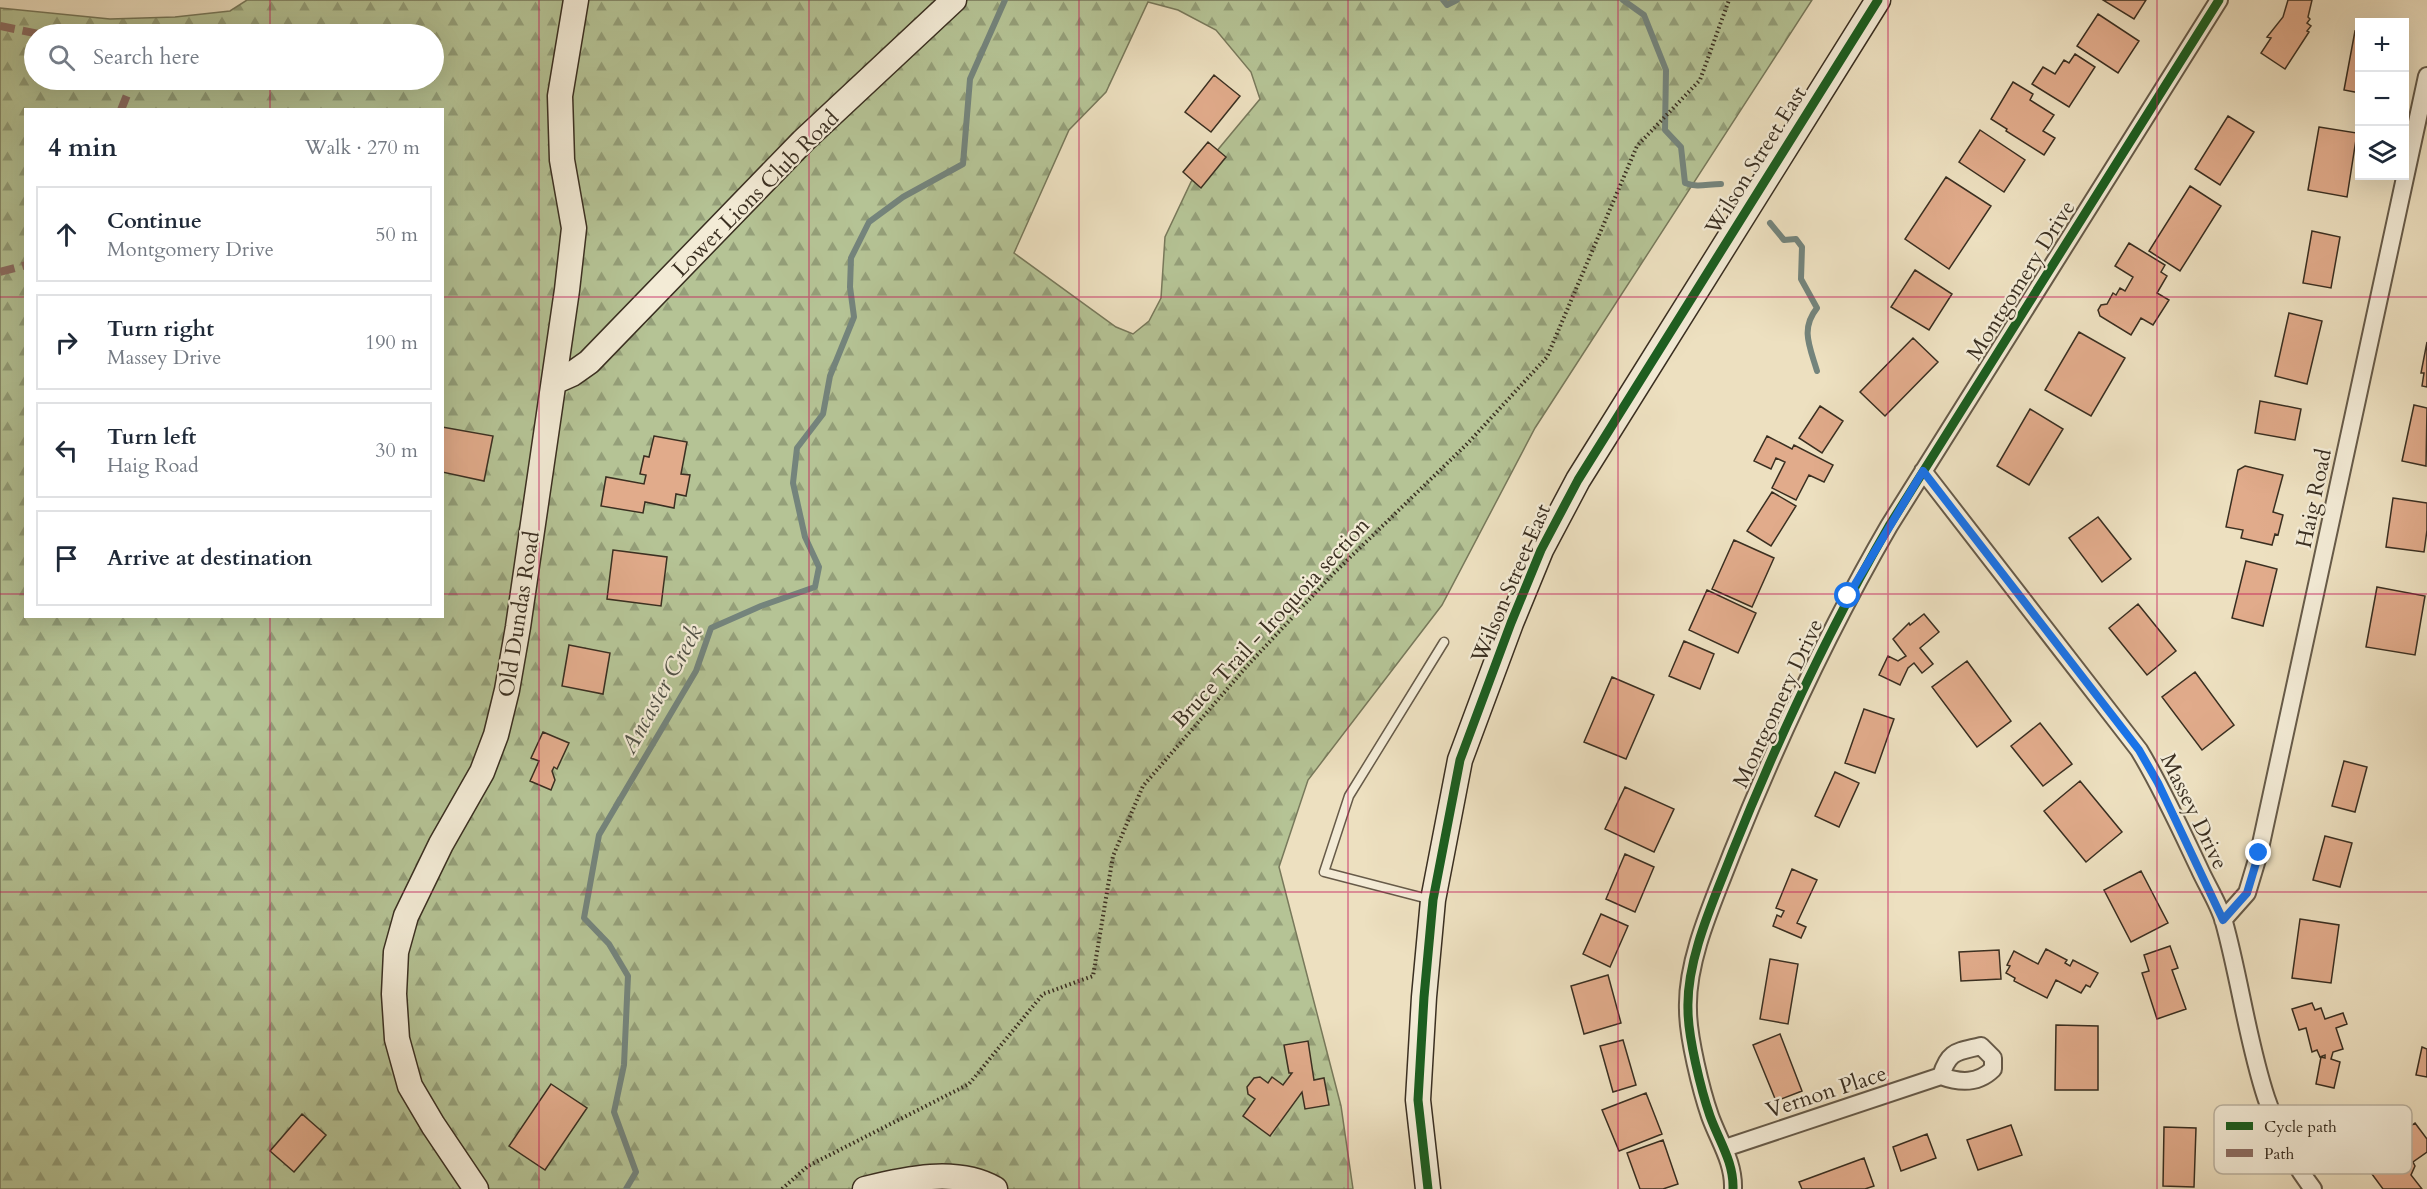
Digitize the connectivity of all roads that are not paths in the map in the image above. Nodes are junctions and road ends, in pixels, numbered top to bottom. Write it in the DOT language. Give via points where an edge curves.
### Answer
graph roads {
  1 [pos="576,0"];
  2 [pos="954,0"];
  3 [pos="1878,0"];
  4 [pos="2219,0"];
  5 [pos="2426,84"];
  6 [pos="554,382"];
  7 [pos="1923,471"];
  8 [pos="1444,642"];
  9 [pos="1433,900"];
  10 [pos="2223,920"];
  11 [pos="1941,1076"];
  12 [pos="2269,1105"];
  13 [pos="1725,1148"];
  14 [pos="476,1189"];
  15 [pos="864,1189"];
  16 [pos="995,1189"];
  17 [pos="1428,1189"];
  18 [pos="1733,1189"];
  1 -- 6 [label="street, Old Dundas Road" via="560,96 562,160 574,228"];
  2 -- 6 [label="street, Lower Lions Club Road" via="803,141 590,362"];
  3 -- 9 [label="street, Wilson Street East" via="1578,480 1541,550 1460,760"];
  4 -- 7 [label="street, Montgomery Drive"];
  5 -- 10 [label="street, Haig Road" via="2259,853 2247,893"];
  6 -- 14 [label="street, Old Dundas Road" via="518,627 496,735 482,772 406,916 396,952 397,1039 410,1086"];
  7 -- 10 [label="street, Massey Drive" via="2139,750"];
  7 -- 13 [label="street, Montgomery Drive" via="1848,596 1769,764 1709,912 1694,962 1688,1010 1696,1059 1711,1117"];
  8 -- 9 [label="lane" via="1349,796 1324,872"];
  9 -- 17 [label="street, Wilson Street East" via="1418,1100"];
  10 -- 12 [label="street, Massey Drive" via="2246,1025"];
  11 -- 13 [label="street, Vernon Place"];
  13 -- 18 [label="street, Montgomery Drive" via="1734,1175"];
  15 -- 16 [label="street" via="939,1177 980,1180"];
}
